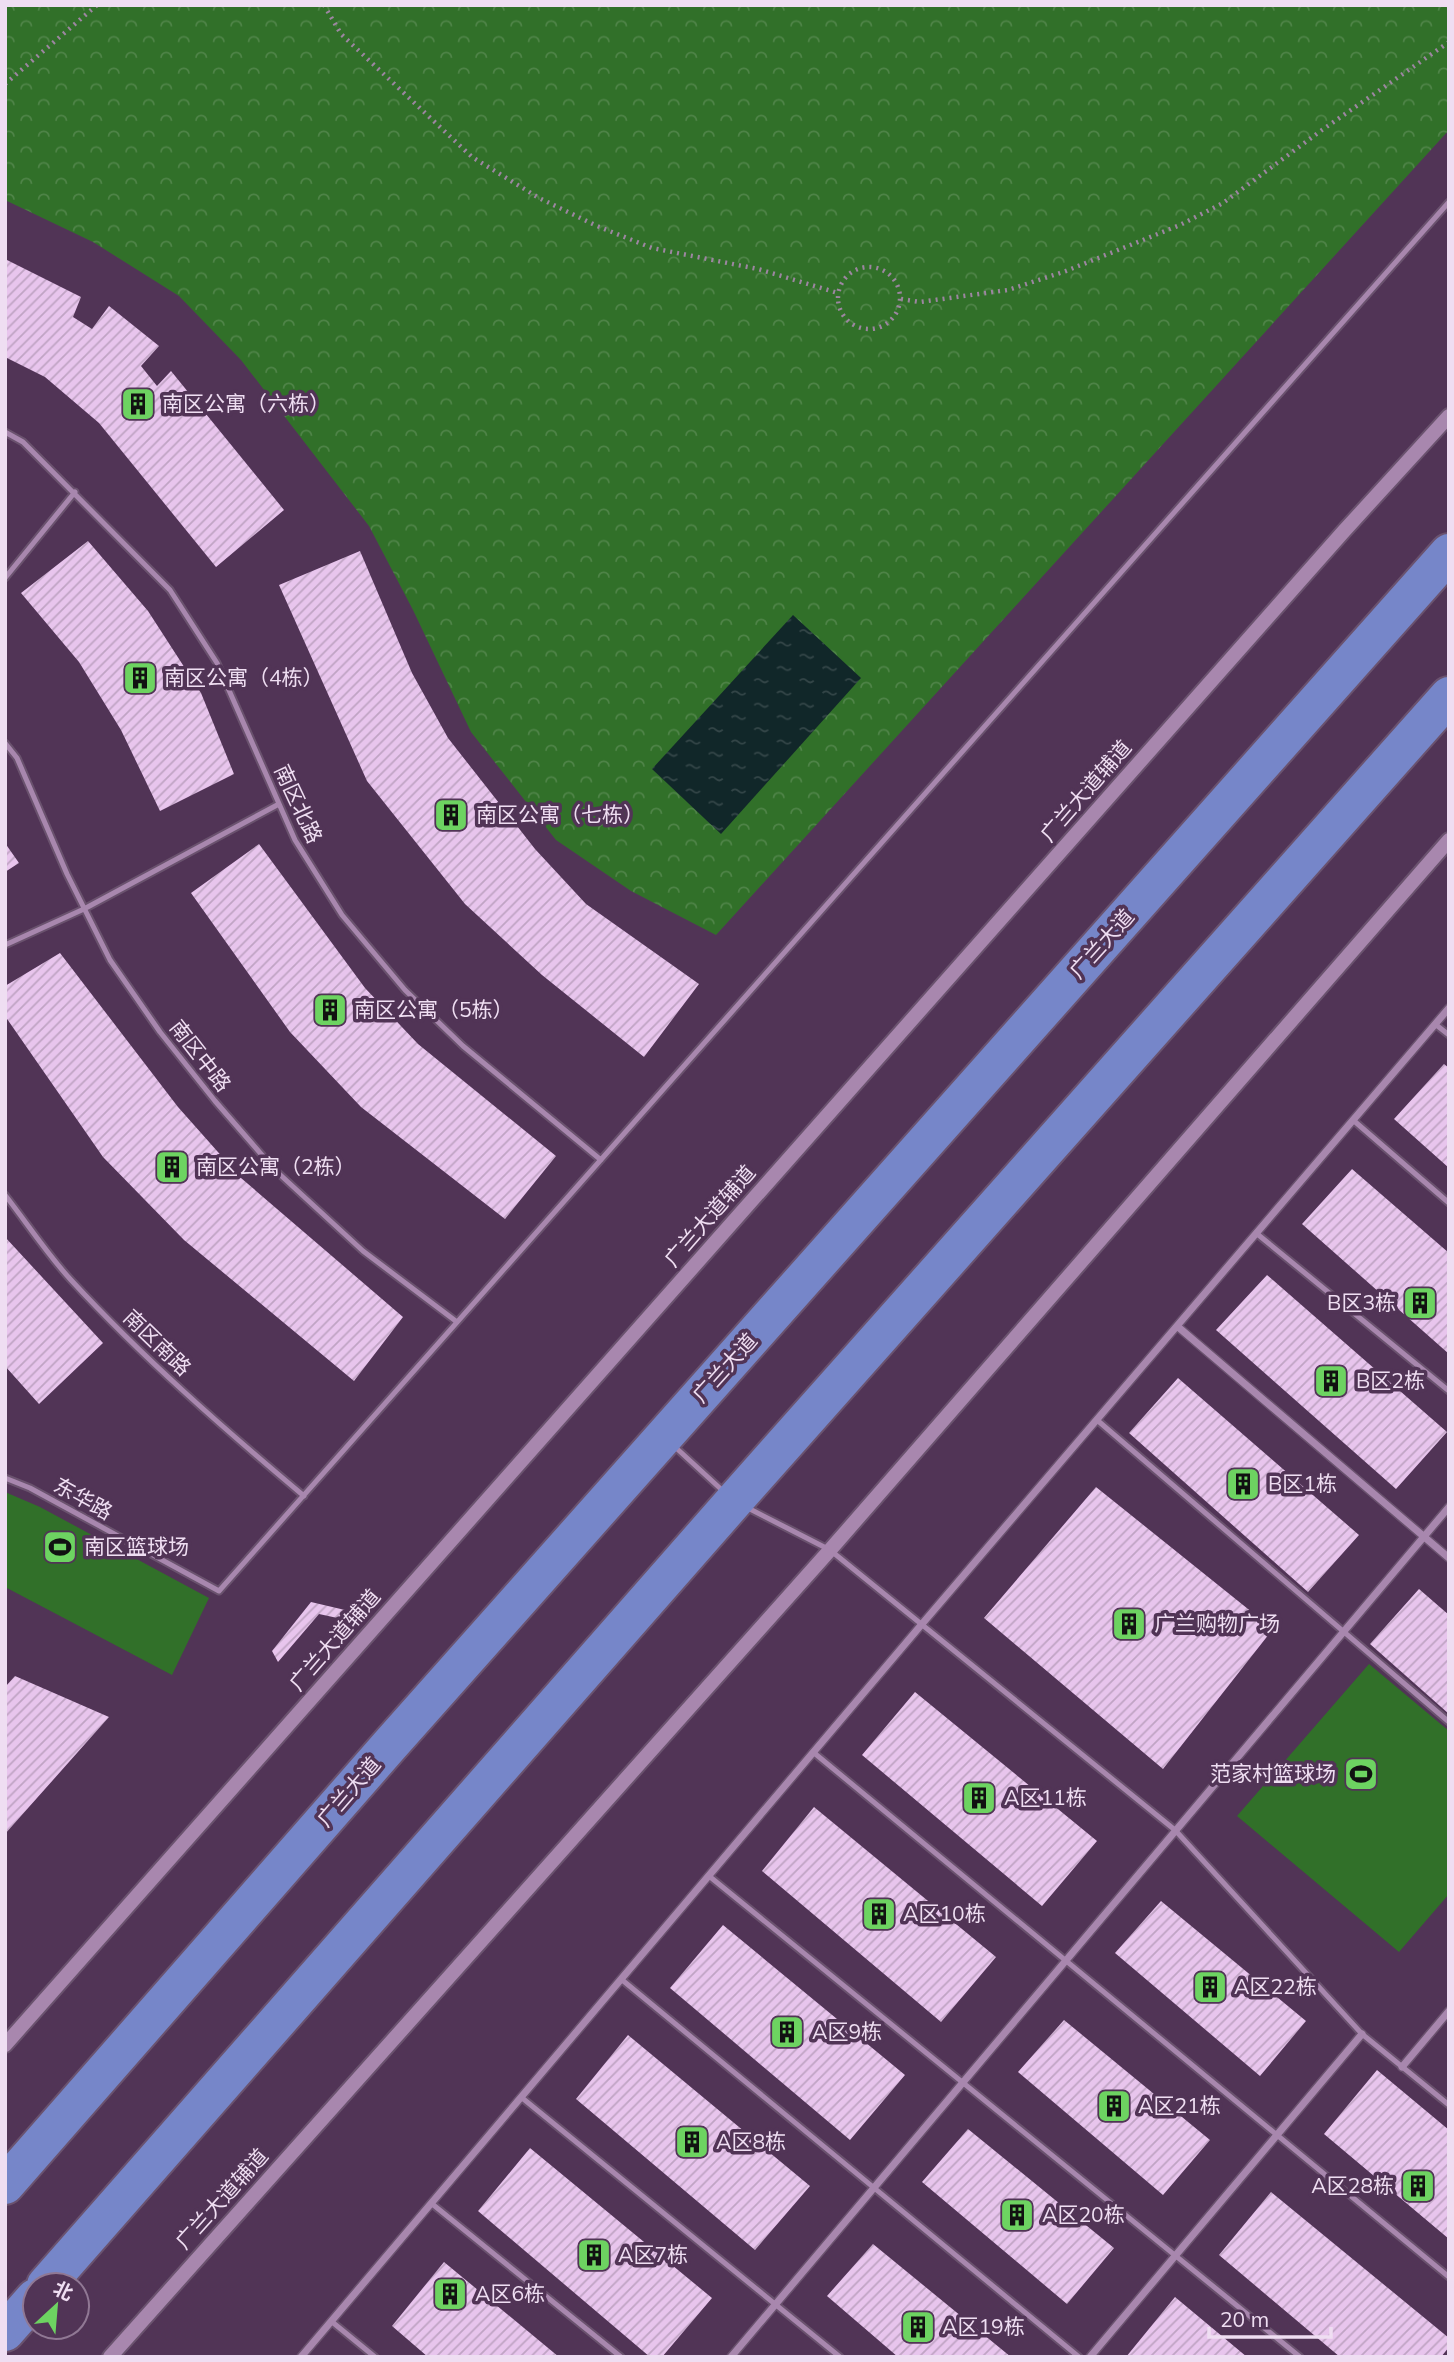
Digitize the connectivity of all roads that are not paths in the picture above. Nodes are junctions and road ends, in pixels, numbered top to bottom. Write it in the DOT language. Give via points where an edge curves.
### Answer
graph roads {
  1 [pos="1449,201"];
  2 [pos="1449,416"];
  3 [pos="5,432"];
  4 [pos="75,492"];
  5 [pos="1449,553"];
  6 [pos="5,578"];
  7 [pos="1449,696"];
  8 [pos="5,743"];
  9 [pos="279,804"];
  10 [pos="1449,840"];
  11 [pos="84,909"];
  12 [pos="5,945"];
  13 [pos="1449,1008"];
  14 [pos="1435,1024"];
  15 [pos="1449,1035"];
  16 [pos="1353,1119"];
  17 [pos="601,1160"];
  18 [pos="5,1195"];
  19 [pos="1449,1203"];
  20 [pos="1256,1233"];
  21 [pos="457,1322"];
  22 [pos="1177,1326"];
  23 [pos="1449,1391"];
  24 [pos="1097,1420"];
  25 [pos="664,1437"];
  26 [pos="5,1478"];
  27 [pos="303,1496"];
  28 [pos="733,1501"];
  29 [pos="1449,1507"];
  30 [pos="1424,1537"];
  31 [pos="830,1550"];
  32 [pos="1449,1558"];
  33 [pos="922,1623"];
  34 [pos="1343,1632"];
  35 [pos="1449,1722"];
  36 [pos="813,1752"];
  37 [pos="1175,1830"];
  38 [pos="709,1876"];
  39 [pos="1065,1960"];
  40 [pos="621,1979"];
  41 [pos="1449,2011"];
  42 [pos="1362,2034"];
  43 [pos="5,2045"];
  44 [pos="1402,2067"];
  45 [pos="962,2082"];
  46 [pos="521,2097"];
  47 [pos="1449,2105"];
  48 [pos="1277,2135"];
  49 [pos="5,2185"];
  50 [pos="874,2187"];
  51 [pos="431,2203"];
  52 [pos="1175,2255"];
  53 [pos="58,2271"];
  54 [pos="1449,2277"];
  55 [pos="775,2304"];
  56 [pos="21,2314"];
  57 [pos="331,2322"];
  58 [pos="5,2332"];
  59 [pos="110,2357"];
  60 [pos="301,2357"];
  61 [pos="375,2357"];
  62 [pos="621,2357"];
  63 [pos="731,2357"];
  64 [pos="840,2357"];
  65 [pos="1079,2357"];
  66 [pos="1090,2357"];
  67 [pos="1300,2357"];
  1 -- 17 [label="lane"];
  2 -- 43 [label="main road, 广兰大道辅道"];
  3 -- 4 [label="lane, 南区北路" via="23,442"];
  4 -- 6 [label="lane"];
  4 -- 9 [label="lane, 南区北路" via="170,590 217,663"];
  5 -- 25 [label="main road, 广兰大道"];
  7 -- 28 [label="main road"];
  8 -- 11 [label="lane, 南区中路" via="17,758"];
  9 -- 11 [label="lane"];
  9 -- 17 [label="lane, 南区北路" via="295,840 342,915 405,990 463,1046"];
  10 -- 31 [label="main road, 广兰大道辅道"];
  11 -- 12 [label="lane"];
  11 -- 21 [label="lane, 南区中路" via="110,960 160,1032 275,1170 363,1251"];
  13 -- 14 [label="street"];
  14 -- 15 [label="lane"];
  14 -- 16 [label="street"];
  16 -- 19 [label="lane"];
  16 -- 20 [label="street"];
  17 -- 21 [label="lane"];
  18 -- 27 [label="lane, 南区南路" via="69,1278 144,1354"];
  20 -- 22 [label="street"];
  20 -- 23 [label="lane"];
  21 -- 27 [label="lane"];
  22 -- 24 [label="street"];
  22 -- 30 [label="street"];
  24 -- 33 [label="street"];
  24 -- 34 [label="lane"];
  25 -- 28 [label="lane"];
  25 -- 49 [label="main road, 广兰大道"];
  26 -- 27 [label="lane, 东华路" via="219,1591"];
  28 -- 31 [label="lane"];
  28 -- 53 [label="main road"];
  29 -- 30 [label="street"];
  30 -- 32 [label="street"];
  30 -- 34 [label="street"];
  31 -- 33 [label="lane"];
  31 -- 59 [label="main road, 广兰大道辅道"];
  33 -- 36 [label="street"];
  33 -- 37 [label="lane"];
  34 -- 35 [label="lane"];
  34 -- 37 [label="street"];
  36 -- 38 [label="street"];
  36 -- 39 [label="lane"];
  37 -- 39 [label="street"];
  37 -- 42 [label="lane"];
  38 -- 40 [label="street"];
  38 -- 45 [label="lane"];
  39 -- 45 [label="street"];
  39 -- 48 [label="lane"];
  40 -- 46 [label="street"];
  40 -- 50 [label="lane"];
  41 -- 44 [label="street"];
  42 -- 44 [label="lane"];
  42 -- 48 [label="street"];
  44 -- 47 [label="lane"];
  45 -- 50 [label="street"];
  45 -- 52 [label="lane"];
  46 -- 51 [label="street"];
  46 -- 55 [label="lane"];
  48 -- 52 [label="street"];
  48 -- 54 [label="lane"];
  50 -- 55 [label="street"];
  50 -- 65 [label="lane"];
  51 -- 57 [label="street"];
  51 -- 62 [label="lane"];
  52 -- 66 [label="street"];
  52 -- 67 [label="lane"];
  55 -- 63 [label="street"];
  55 -- 64 [label="lane"];
  56 -- 58 [label="main road"];
  57 -- 60 [label="street"];
  57 -- 61 [label="lane"];
}
